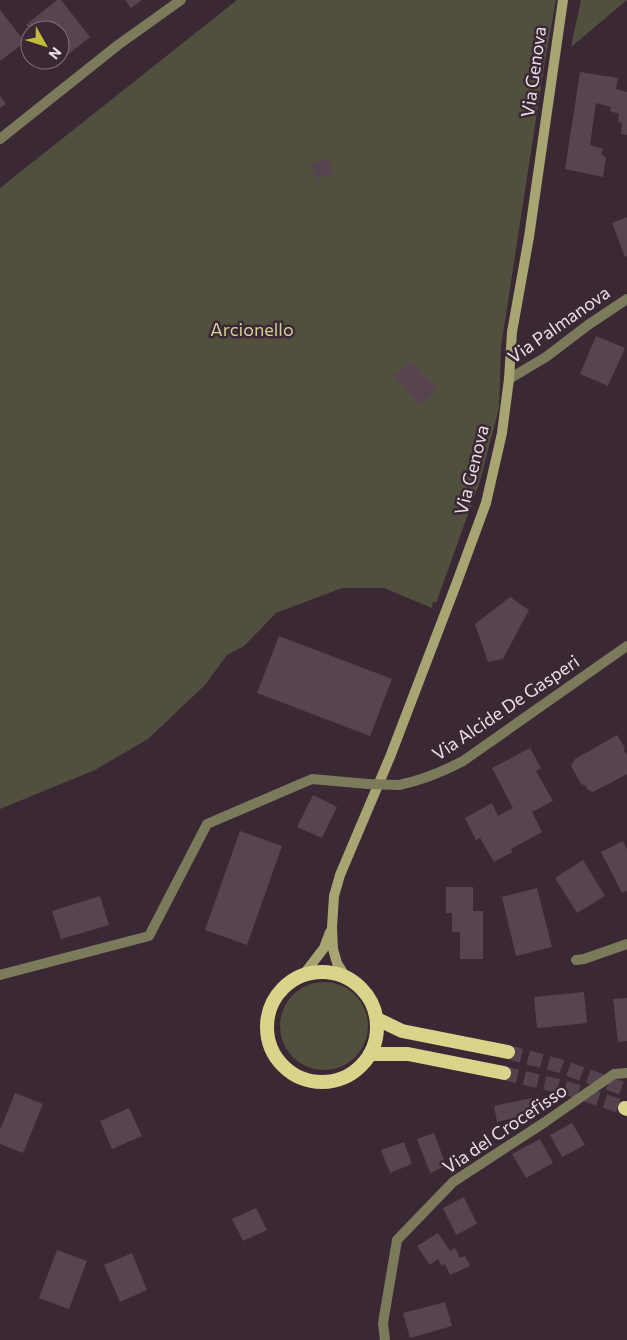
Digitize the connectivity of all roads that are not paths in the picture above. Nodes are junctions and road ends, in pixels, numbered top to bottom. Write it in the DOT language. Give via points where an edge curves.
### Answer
graph roads {
  1 [pos="180,0"];
  2 [pos="564,0"];
  3 [pos="0,139"];
  4 [pos="627,299"];
  5 [pos="509,379"];
  6 [pos="627,646"];
  7 [pos="332,926"];
  8 [pos="627,944"];
  9 [pos="576,960"];
  10 [pos="304,974"];
  11 [pos="0,975"];
  12 [pos="345,976"];
  13 [pos="377,1019"];
  14 [pos="508,1052"];
  15 [pos="370,1054"];
  16 [pos="504,1072"];
  17 [pos="627,1073"];
  18 [pos="385,1340"];
  1 -- 3 [label="street"];
  2 -- 5 [label="main road, Via Genova" via="530,237 512,332"];
  4 -- 5 [label="street, Via Palmanova" via="546,357"];
  5 -- 7 [label="main road, Via Genova" via="502,433 486,503 390,757 340,875 334,896"];
  6 -- 11 [label="street, Via Alcide De Gasperi, bridge" via="442,773 399,785 312,779 207,824 149,936"];
  7 -- 10 [label="main road, Via Genova" via="324,948"];
  7 -- 12 [label="main road, Via Genova" via="333,949"];
  8 -- 9 [label="street"];
  10 -- 12 [label="highway, Via Genova" via="324,971"];
  10 -- 15 [label="highway, Via Genova" via="289,982 270,1008 267,1024 275,1056 285,1068 315,1082 347,1076"];
  12 -- 13 [label="highway, Via Genova" via="367,993"];
  13 -- 14 [label="highway" via="402,1031"];
  13 -- 15 [label="highway, Via Genova" via="377,1037"];
  15 -- 16 [label="highway" via="408,1054"];
  17 -- 18 [label="street, Via del Crocefisso" via="614,1074 453,1182 396,1240 383,1323"];
}
